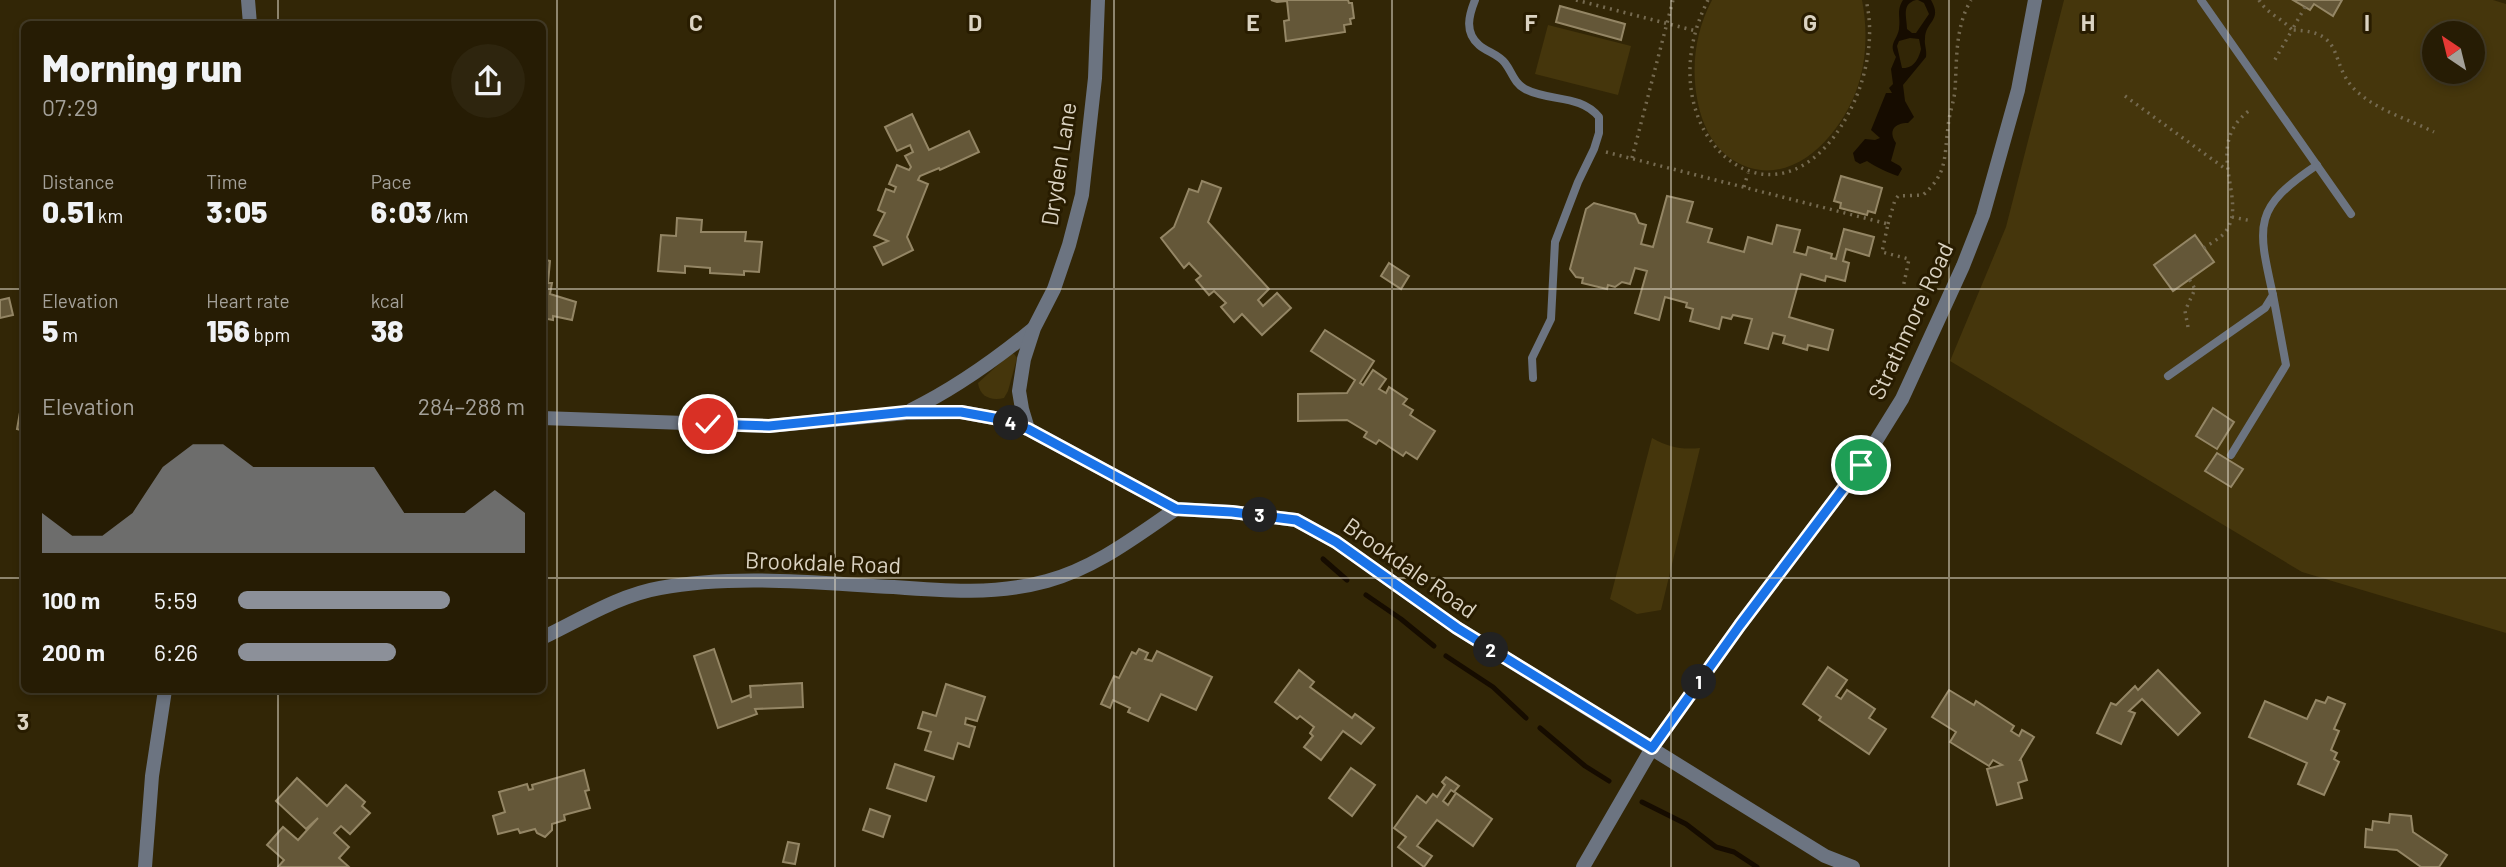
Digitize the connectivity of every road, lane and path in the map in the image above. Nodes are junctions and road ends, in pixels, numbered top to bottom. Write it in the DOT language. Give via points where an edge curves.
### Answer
graph roads {
  1 [pos="248,0"];
  2 [pos="1098,0"];
  3 [pos="1475,0"];
  4 [pos="1576,0"];
  5 [pos="1674,0"];
  6 [pos="1708,0"];
  7 [pos="1866,0"];
  8 [pos="1971,0"];
  9 [pos="2035,0"];
  10 [pos="2201,0"];
  11 [pos="2259,0"];
  12 [pos="2305,7"];
  13 [pos="250,21"];
  14 [pos="1667,24"];
  15 [pos="2292,30"];
  16 [pos="1696,31"];
  17 [pos="2273,63"];
  18 [pos="2125,96"];
  19 [pos="2250,110"];
  20 [pos="2434,132"];
  21 [pos="1594,149"];
  22 [pos="1632,158"];
  23 [pos="2317,165"];
  24 [pos="2227,170"];
  25 [pos="1748,172"];
  26 [pos="1744,187"];
  27 [pos="2351,214"];
  28 [pos="2231,217"];
  29 [pos="1888,224"];
  30 [pos="2264,224"];
  31 [pos="2204,248"];
  32 [pos="2189,279"];
  33 [pos="1903,288"];
  34 [pos="2273,295"];
  35 [pos="2188,327"];
  36 [pos="1034,328"];
  37 [pos="2168,376"];
  38 [pos="1533,378"];
  39 [pos="906,412"];
  40 [pos="546,418"];
  41 [pos="1028,429"];
  42 [pos="2231,454"];
  43 [pos="1176,509"];
  44 [pos="546,636"];
  45 [pos="165,693"];
  46 [pos="1652,748"];
  47 [pos="145,867"];
  48 [pos="1583,867"];
  49 [pos="1853,867"];
  1 -- 13 [label="street"];
  2 -- 36 [label="street, Dryden Lane" via="1082,195 1054,289"];
  3 -- 21 [label="lane" via="1468,23 1471,35 1505,62 1523,88 1591,107 1599,117"];
  4 -- 14 [label="path"];
  5 -- 14 [label="path"];
  6 -- 16 [label="path"];
  7 -- 25 [label="path" via="1865,74 1848,115 1806,162 1766,174"];
  8 -- 29 [label="path" via="1960,25 1941,176 1923,195 1898,196"];
  9 -- 46 [label="street, Strathmore Road" via="2018,90 1983,215 1902,399 1861,465"];
  10 -- 23 [label="lane"];
  11 -- 15 [label="path"];
  12 -- 15 [label="path"];
  14 -- 16 [label="path"];
  14 -- 22 [label="path"];
  15 -- 17 [label="path"];
  15 -- 20 [label="path" via="2325,36 2358,93"];
  16 -- 25 [label="path" via="1691,82 1702,128 1720,154"];
  18 -- 24 [label="path"];
  19 -- 24 [label="path" via="2237,119 2228,136"];
  21 -- 22 [label="path"];
  21 -- 38 [label="lane" via="1555,242 1551,319 1532,358"];
  22 -- 26 [label="path"];
  23 -- 27 [label="lane"];
  23 -- 30 [label="lane" via="2289,184 2269,206"];
  24 -- 28 [label="path"];
  25 -- 26 [label="path"];
  26 -- 29 [label="path"];
  28 -- 30 [label="path"];
  28 -- 31 [label="path" via="2226,231"];
  29 -- 33 [label="path" via="1882,252 1909,259"];
  30 -- 34 [label="lane" via="2263,248"];
  32 -- 35 [label="path" via="2196,289 2185,311"];
  34 -- 37 [label="lane" via="2265,308"];
  34 -- 42 [label="lane" via="2286,365"];
  36 -- 39 [label="street, Dryden Lane" via="948,392"];
  36 -- 41 [label="street, Dryden Lane" via="1019,391"];
  39 -- 40 [label="street, Brookdale Road" via="769,426"];
  39 -- 41 [label="street, Brookdale Road" via="961,412"];
  41 -- 43 [label="street, Brookdale Road"];
  43 -- 44 [label="street, Brookdale Road" via="1104,557 1025,586 957,592 748,582 681,585 627,597"];
  43 -- 46 [label="street, Brookdale Road" via="1296,520 1336,542 1457,628"];
  45 -- 47 [label="street"];
  46 -- 48 [label="street, Strathmore Road"];
  46 -- 49 [label="street, Brookdale Road" via="1825,856"];
}
